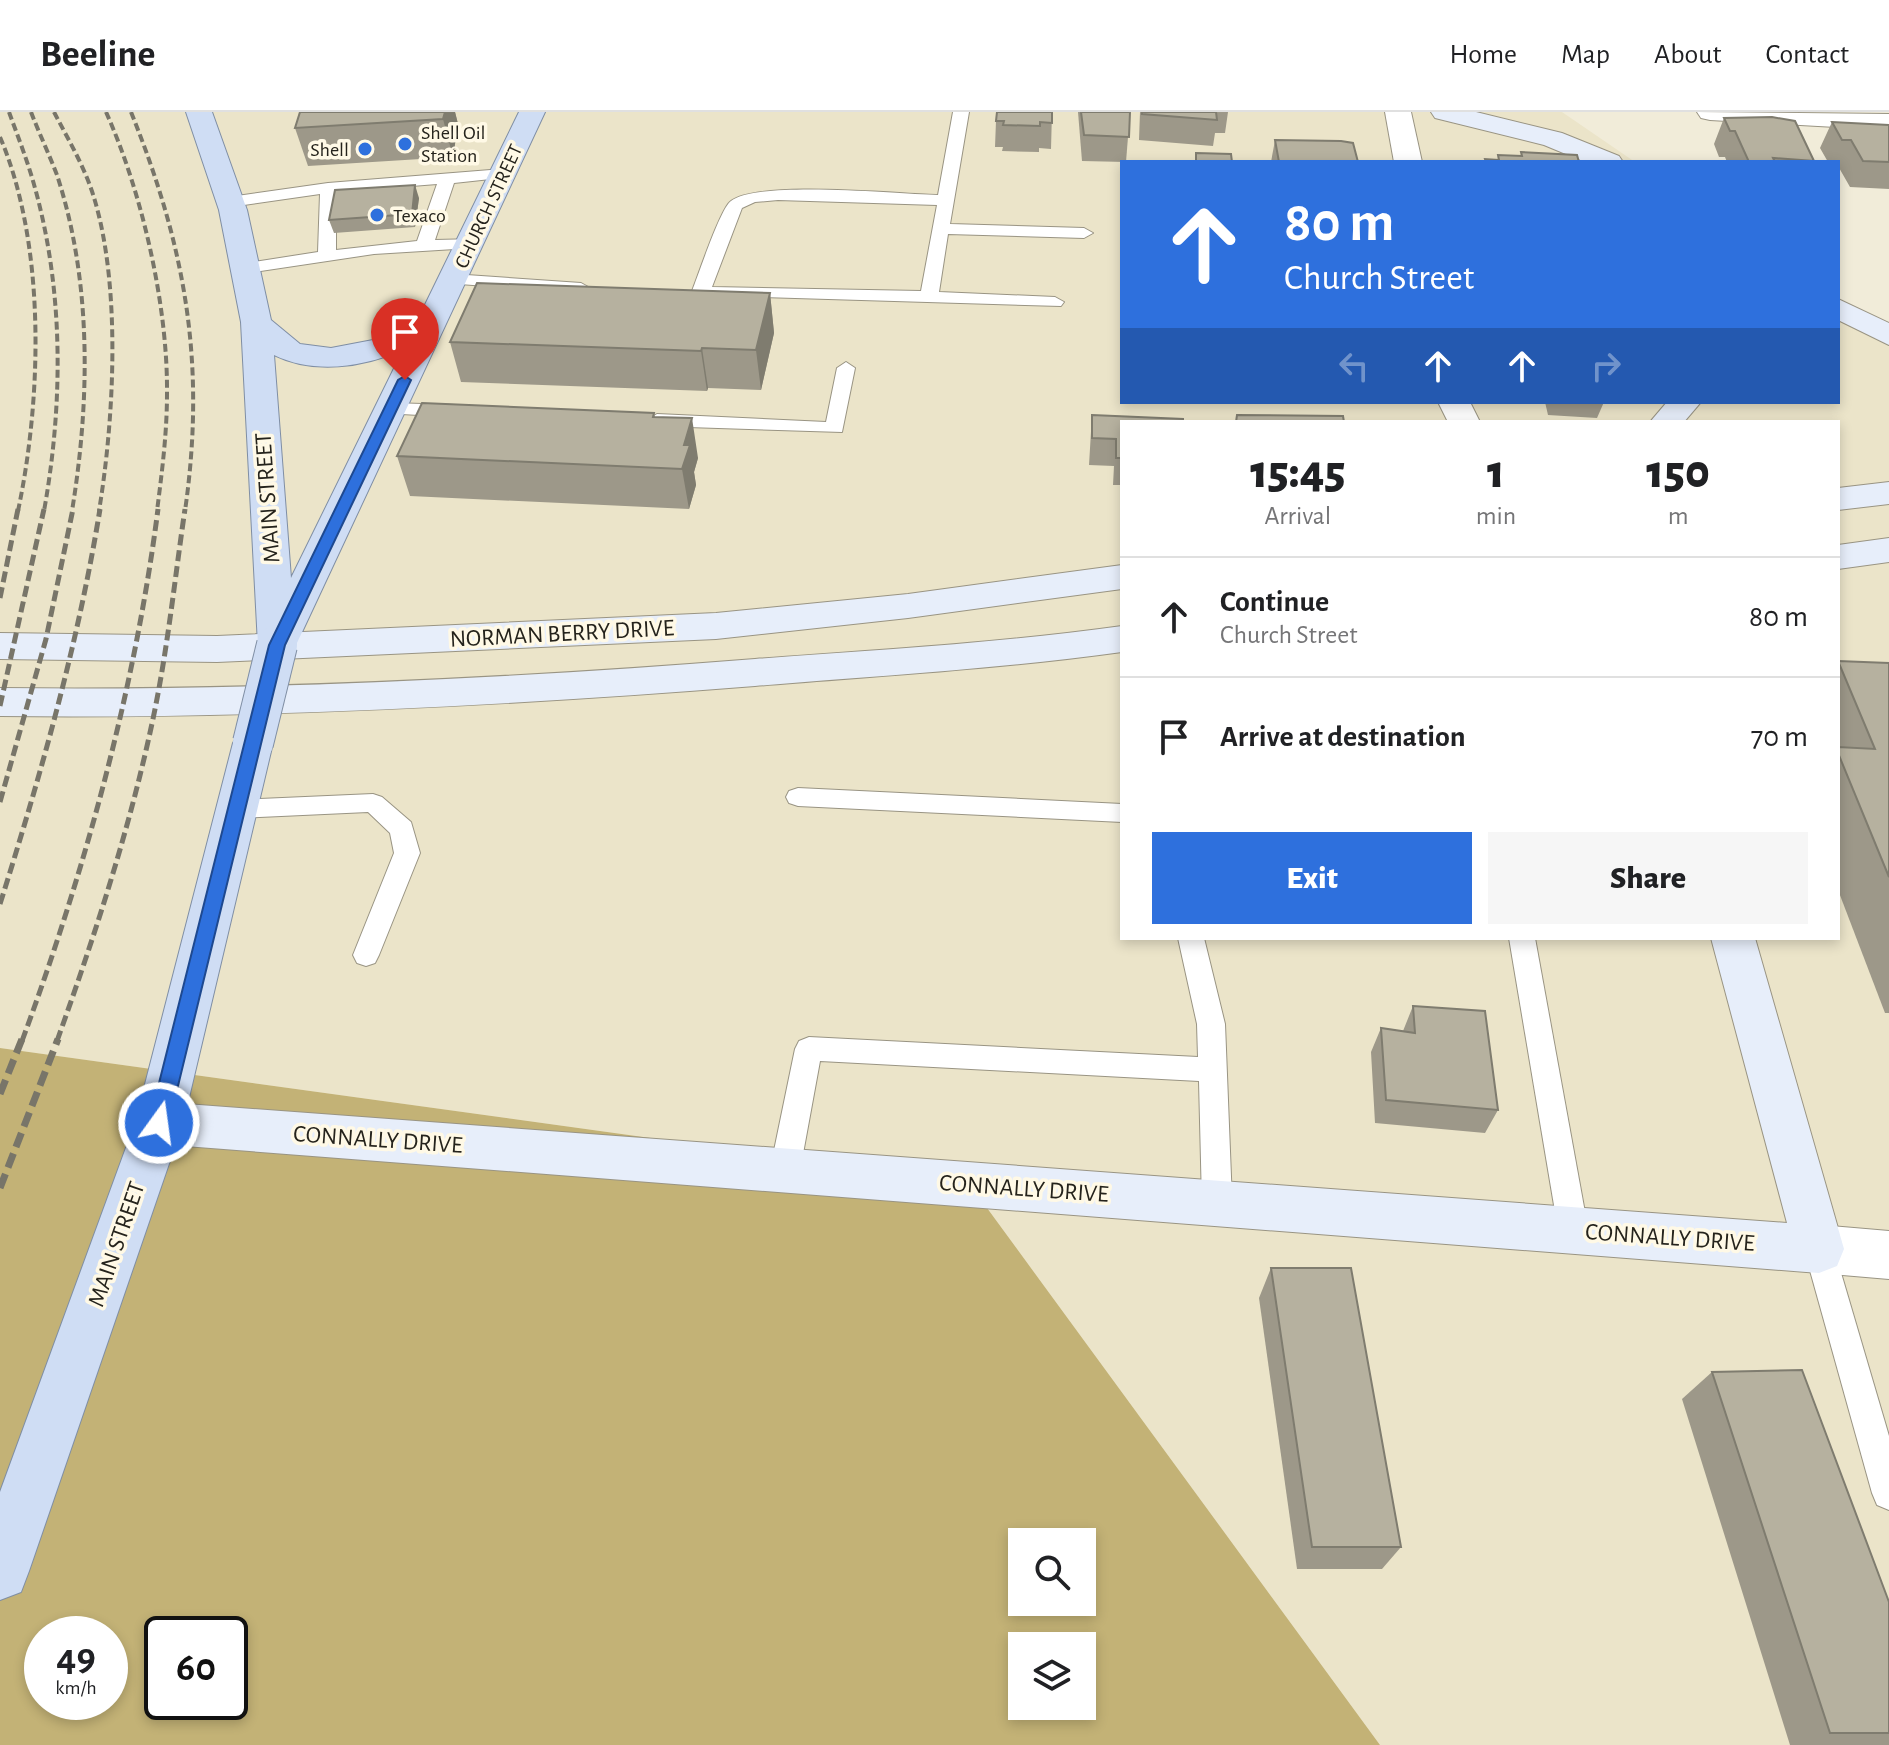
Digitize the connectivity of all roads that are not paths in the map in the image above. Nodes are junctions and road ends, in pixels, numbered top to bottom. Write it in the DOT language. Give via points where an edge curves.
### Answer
graph roads {
  1 [pos="199,112"];
  2 [pos="532,112"];
  3 [pos="961,112"];
  4 [pos="1398,112"];
  5 [pos="1444,112"];
  6 [pos="1506,112"];
  7 [pos="1710,112"];
  8 [pos="1802,114"];
  9 [pos="1889,122"];
  10 [pos="1637,157"];
  11 [pos="1408,160"];
  12 [pos="1604,160"];
  13 [pos="503,174"];
  14 [pos="447,179"];
  15 [pos="328,188"];
  16 [pos="946,200"];
  17 [pos="230,202"];
  18 [pos="941,229"];
  19 [pos="377,230"];
  20 [pos="1084,233"];
  21 [pos="471,243"];
  22 [pos="424,246"];
  23 [pos="374,249"];
  24 [pos="327,255"];
  25 [pos="247,268"];
  26 [pos="452,279"];
  27 [pos="592,288"];
  28 [pos="929,297"];
  29 [pos="1055,302"];
  30 [pos="1840,309"];
  31 [pos="256,322"];
  32 [pos="432,322"];
  33 [pos="1889,336"];
  34 [pos="846,368"];
  35 [pos="1683,404"];
  36 [pos="391,409"];
  37 [pos="480,413"];
  38 [pos="635,419"];
  39 [pos="1668,420"];
  40 [pos="1889,493"];
  41 [pos="1840,499"];
  42 [pos="1889,550"];
  43 [pos="1840,557"];
  44 [pos="1120,577"];
  45 [pos="289,589"];
  46 [pos="1120,639"];
  47 [pos="0,646"];
  48 [pos="0,702"];
  49 [pos="798,797"];
  50 [pos="236,809"];
  51 [pos="1120,813"];
  52 [pos="1191,940"];
  53 [pos="1522,940"];
  54 [pos="1734,940"];
  55 [pos="366,955"];
  56 [pos="1213,1070"];
  57 [pos="159,1123"];
  58 [pos="785,1170"];
  59 [pos="1217,1202"];
  60 [pos="1573,1229"];
  61 [pos="1819,1249"];
  62 [pos="1889,1255"];
  63 [pos="1889,1493"];
  64 [pos="0,1571"];
  1 -- 17 [label="main road, MAIN STREET"];
  2 -- 13 [label="main road, CHURCH STREET"];
  3 -- 16 [label="lane"];
  4 -- 11 [label="street"];
  5 -- 12 [label="main road" via="1553,139"];
  6 -- 10 [label="main road" via="1592,135"];
  7 -- 8 [label="street"];
  8 -- 9 [label="street"];
  13 -- 14 [label="lane"];
  13 -- 21 [label="main road, CHURCH STREET"];
  14 -- 15 [label="lane" via="382,192"];
  14 -- 22 [label="lane"];
  15 -- 17 [label="lane"];
  15 -- 24 [label="lane"];
  16 -- 18 [label="lane"];
  16 -- 28 [label="lane" via="752,197 735,205 693,291"];
  17 -- 25 [label="main road, MAIN STREET"];
  18 -- 20 [label="lane"];
  18 -- 28 [label="lane"];
  19 -- 23 [label="lane"];
  21 -- 22 [label="lane"];
  21 -- 26 [label="main road, CHURCH STREET"];
  22 -- 23 [label="lane"];
  23 -- 24 [label="lane"];
  24 -- 25 [label="lane"];
  25 -- 31 [label="main road, MAIN STREET"];
  26 -- 27 [label="lane"];
  26 -- 32 [label="main road, CHURCH STREET"];
  28 -- 29 [label="lane"];
  30 -- 33 [label="main road"];
  31 -- 32 [label="main road" via="294,353 322,357 398,343"];
  31 -- 45 [label="main road, MAIN STREET"];
  32 -- 36 [label="main road, CHURCH STREET"];
  34 -- 38 [label="lane" via="835,428"];
  35 -- 39 [label="main road"];
  36 -- 37 [label="lane"];
  36 -- 45 [label="main road, CHURCH STREET"];
  40 -- 41 [label="main road"];
  42 -- 43 [label="main road"];
  44 -- 47 [label="main road, NORMAN BERRY DRIVE" via="716,626 217,649"];
  45 -- 50 [label="main road, MAIN STREET, bridge"];
  46 -- 48 [label="main road" via="661,680 375,698"];
  49 -- 51 [label="lane"];
  50 -- 55 [label="lane" via="373,803 402,829 407,853"];
  50 -- 57 [label="main road, MAIN STREET"];
  52 -- 56 [label="lane" via="1211,1024"];
  53 -- 60 [label="lane"];
  54 -- 61 [label="main road"];
  56 -- 58 [label="lane" via="809,1049"];
  56 -- 59 [label="lane"];
  57 -- 58 [label="main road, CONNALLY DRIVE"];
  57 -- 64 [label="main road, MAIN STREET"];
  58 -- 59 [label="main road, CONNALLY DRIVE"];
  59 -- 60 [label="main road, CONNALLY DRIVE"];
  60 -- 61 [label="main road, CONNALLY DRIVE"];
  61 -- 62 [label="street, CONNALLY DRIVE"];
  61 -- 63 [label="lane"];
}
